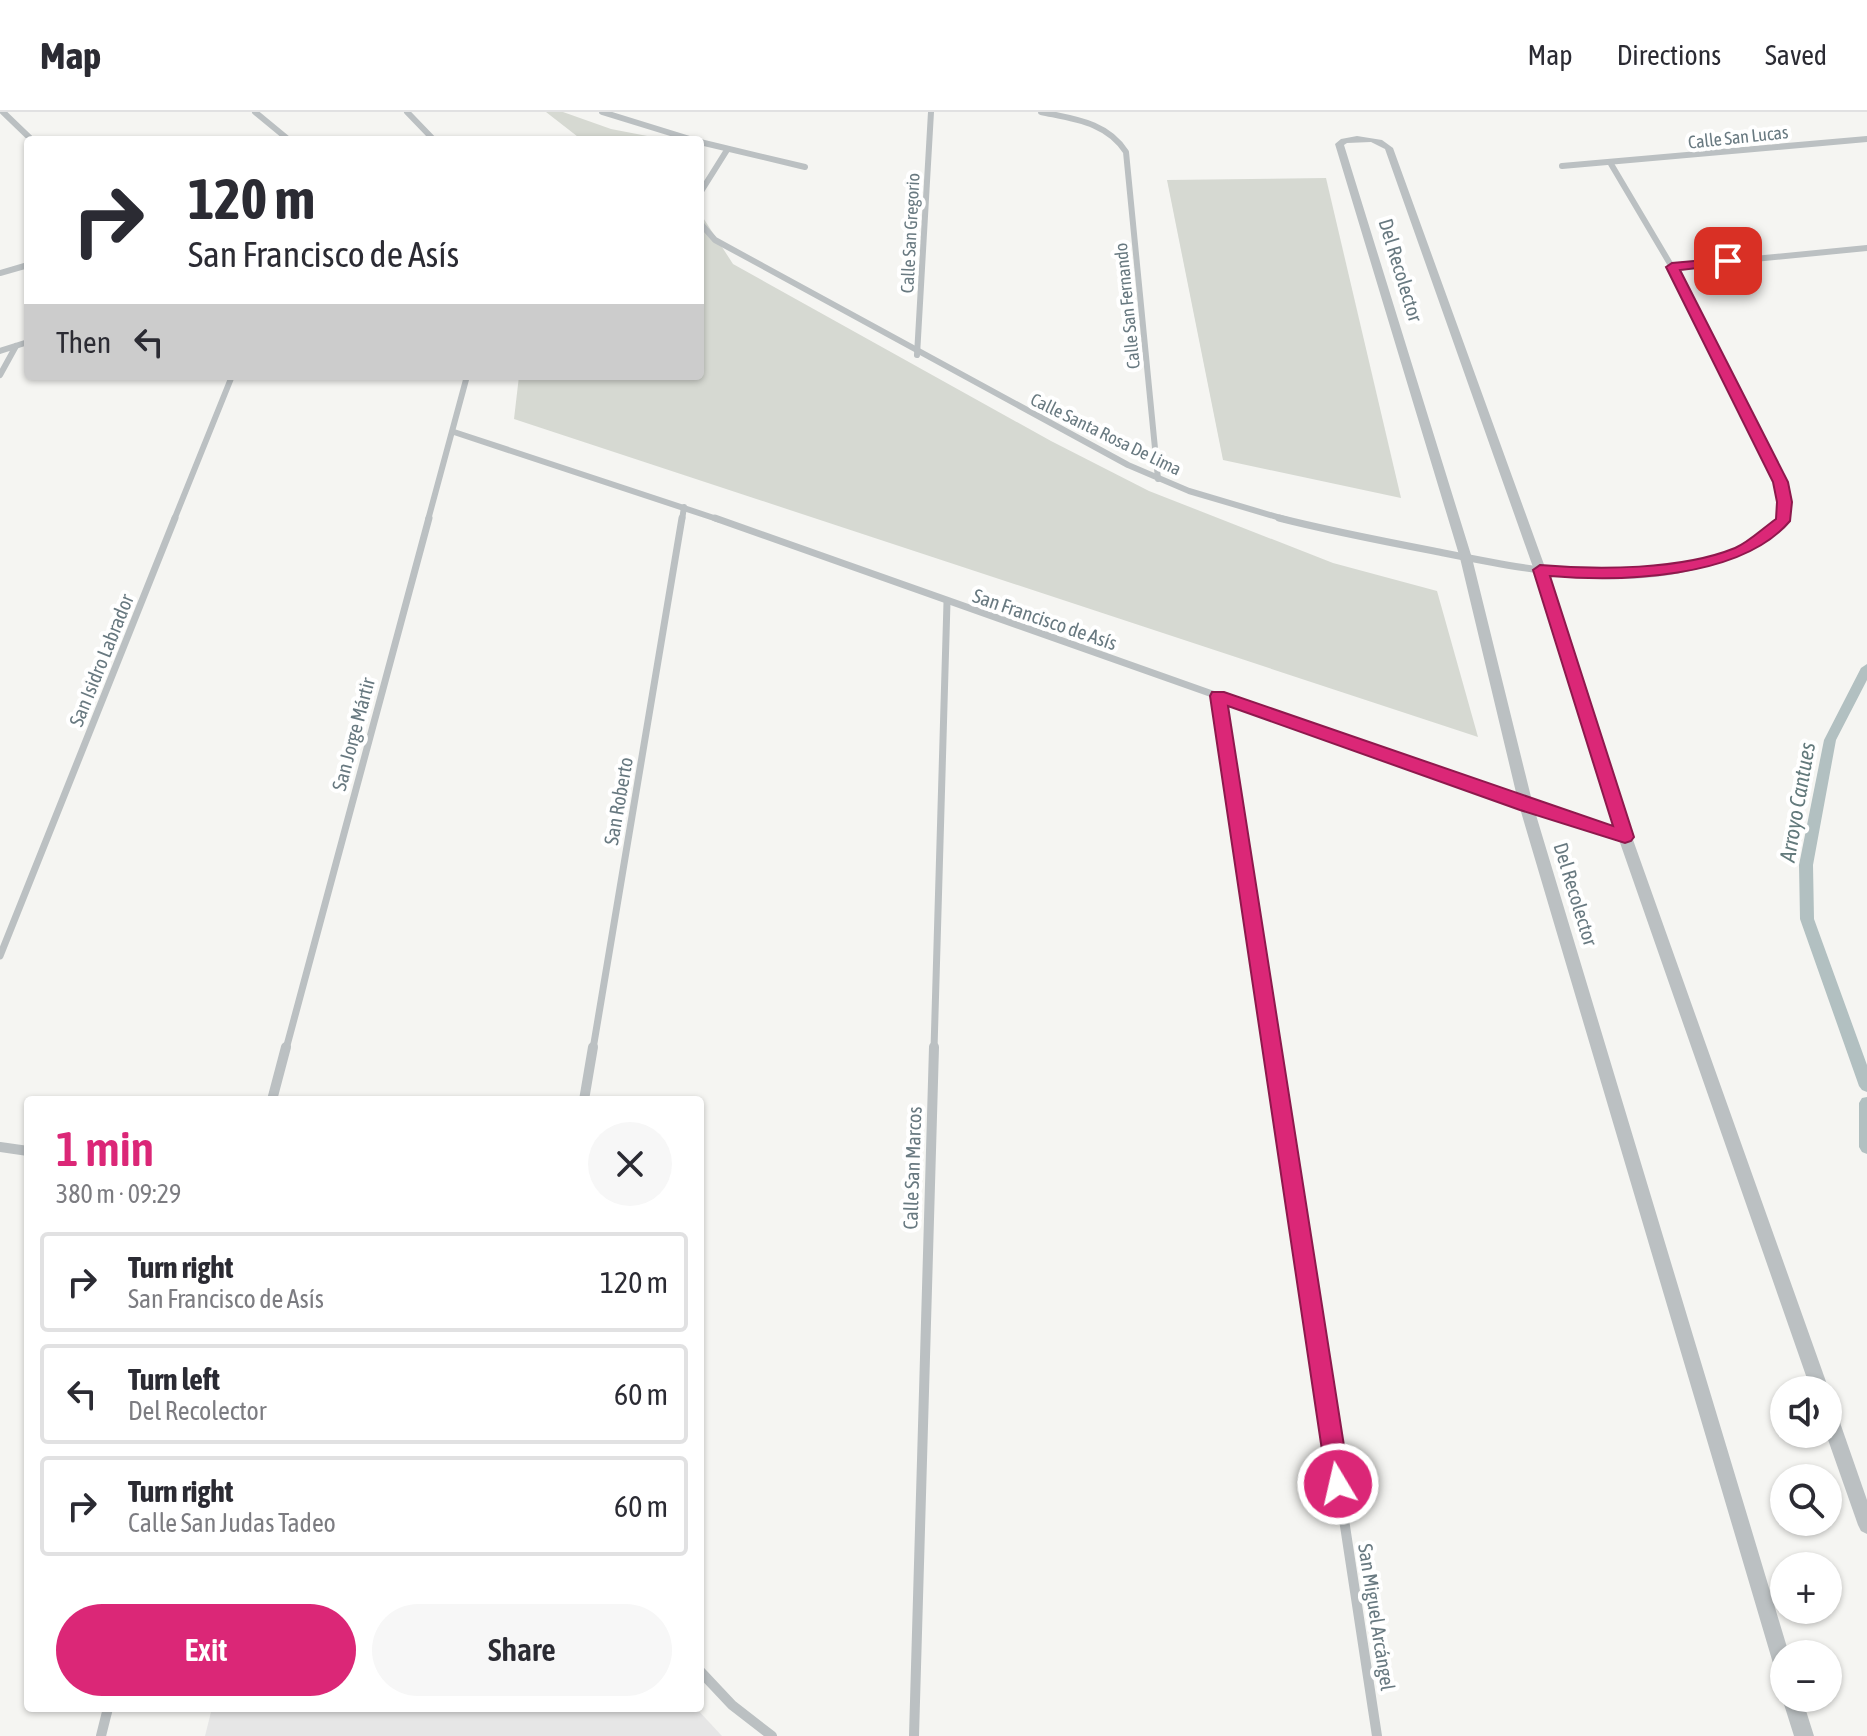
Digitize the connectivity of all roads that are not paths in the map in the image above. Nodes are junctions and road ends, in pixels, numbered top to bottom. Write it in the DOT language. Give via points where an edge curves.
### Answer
graph roads {
  1 [pos="3,112"];
  2 [pos="255,112"];
  3 [pos="407,112"];
  4 [pos="602,112"];
  5 [pos="931,112"];
  6 [pos="1041,112"];
  7 [pos="28,136"];
  8 [pos="284,136"];
  9 [pos="430,136"];
  10 [pos="680,136"];
  11 [pos="1867,139"];
  12 [pos="704,143"];
  13 [pos="727,150"];
  14 [pos="1611,164"];
  15 [pos="1562,166"];
  16 [pos="805,167"];
  17 [pos="704,187"];
  18 [pos="704,228"];
  19 [pos="1867,248"];
  20 [pos="24,266"];
  21 [pos="1672,267"];
  22 [pos="0,273"];
  23 [pos="24,343"];
  24 [pos="16,346"];
  25 [pos="0,351"];
  26 [pos="917,355"];
  27 [pos="0,375"];
  28 [pos="230,380"];
  29 [pos="466,380"];
  30 [pos="454,432"];
  31 [pos="1158,479"];
  32 [pos="684,507"];
  33 [pos="1466,558"];
  34 [pos="1540,570"];
  35 [pos="947,602"];
  36 [pos="1218,696"];
  37 [pos="1526,805"];
  38 [pos="1625,837"];
  39 [pos="0,956"];
  40 [pos="273,1096"];
  41 [pos="585,1096"];
  42 [pos="0,1147"];
  43 [pos="24,1150"];
  44 [pos="1815,1376"];
  45 [pos="1840,1448"];
  46 [pos="1867,1525"];
  47 [pos="1775,1640"];
  48 [pos="704,1675"];
  49 [pos="107,1712"];
  50 [pos="1796,1712"];
  51 [pos="101,1736"];
  52 [pos="772,1736"];
  53 [pos="914,1736"];
  54 [pos="1377,1736"];
  55 [pos="1804,1736"];
  1 -- 7 [label="street"];
  2 -- 8 [label="street"];
  3 -- 9 [label="street"];
  4 -- 10 [label="street"];
  5 -- 26 [label="street, Calle San Gregorio"];
  6 -- 31 [label="street, Calle San Fernando" via="1115,135 1126,152"];
  11 -- 14 [label="street, Calle San Lucas"];
  12 -- 13 [label="street"];
  13 -- 16 [label="street"];
  13 -- 17 [label="street"];
  14 -- 15 [label="street, Calle San Lucas"];
  14 -- 21 [label="street"];
  18 -- 26 [label="street, Calle Santa Rosa De Lima" via="715,240"];
  19 -- 21 [label="street"];
  20 -- 22 [label="street"];
  21 -- 34 [label="street, Calle Santa Rosa De Lima" via="1780,482 1783,521 1742,551 1694,564 1596,575"];
  23 -- 24 [label="street"];
  24 -- 25 [label="street"];
  24 -- 27 [label="street"];
  26 -- 31 [label="street, Calle Santa Rosa De Lima"];
  28 -- 39 [label="street, San Isidro Labrador"];
  29 -- 30 [label="street, San Jorge Mártir"];
  30 -- 32 [label="street, San Francisco de Asís"];
  30 -- 40 [label="street, San Jorge Mártir"];
  31 -- 33 [label="street, Calle Santa Rosa De Lima" via="1335,531"];
  32 -- 35 [label="street, San Francisco de Asís"];
  32 -- 41 [label="street, San Roberto"];
  33 -- 34 [label="street, Calle Santa Rosa De Lima"];
  33 -- 34 [label="street, Del Recolector" via="1339,144 1347,139 1381,141 1389,148"];
  33 -- 37 [label="street, Del Recolector"];
  34 -- 38 [label="street, Del Recolector"];
  35 -- 36 [label="street, San Francisco de Asís"];
  35 -- 53 [label="street, Calle San Marcos"];
  36 -- 37 [label="street, San Francisco de Asís"];
  36 -- 54 [label="street, San Miguel Arcángel"];
  37 -- 38 [label="street, San Francisco de Asís"];
  37 -- 47 [label="street, Del Recolector"];
  38 -- 44 [label="street, Del Recolector"];
  42 -- 43 [label="street"];
  45 -- 46 [label="street"];
  48 -- 52 [label="street"];
  49 -- 51 [label="street"];
  50 -- 55 [label="street"];
}
